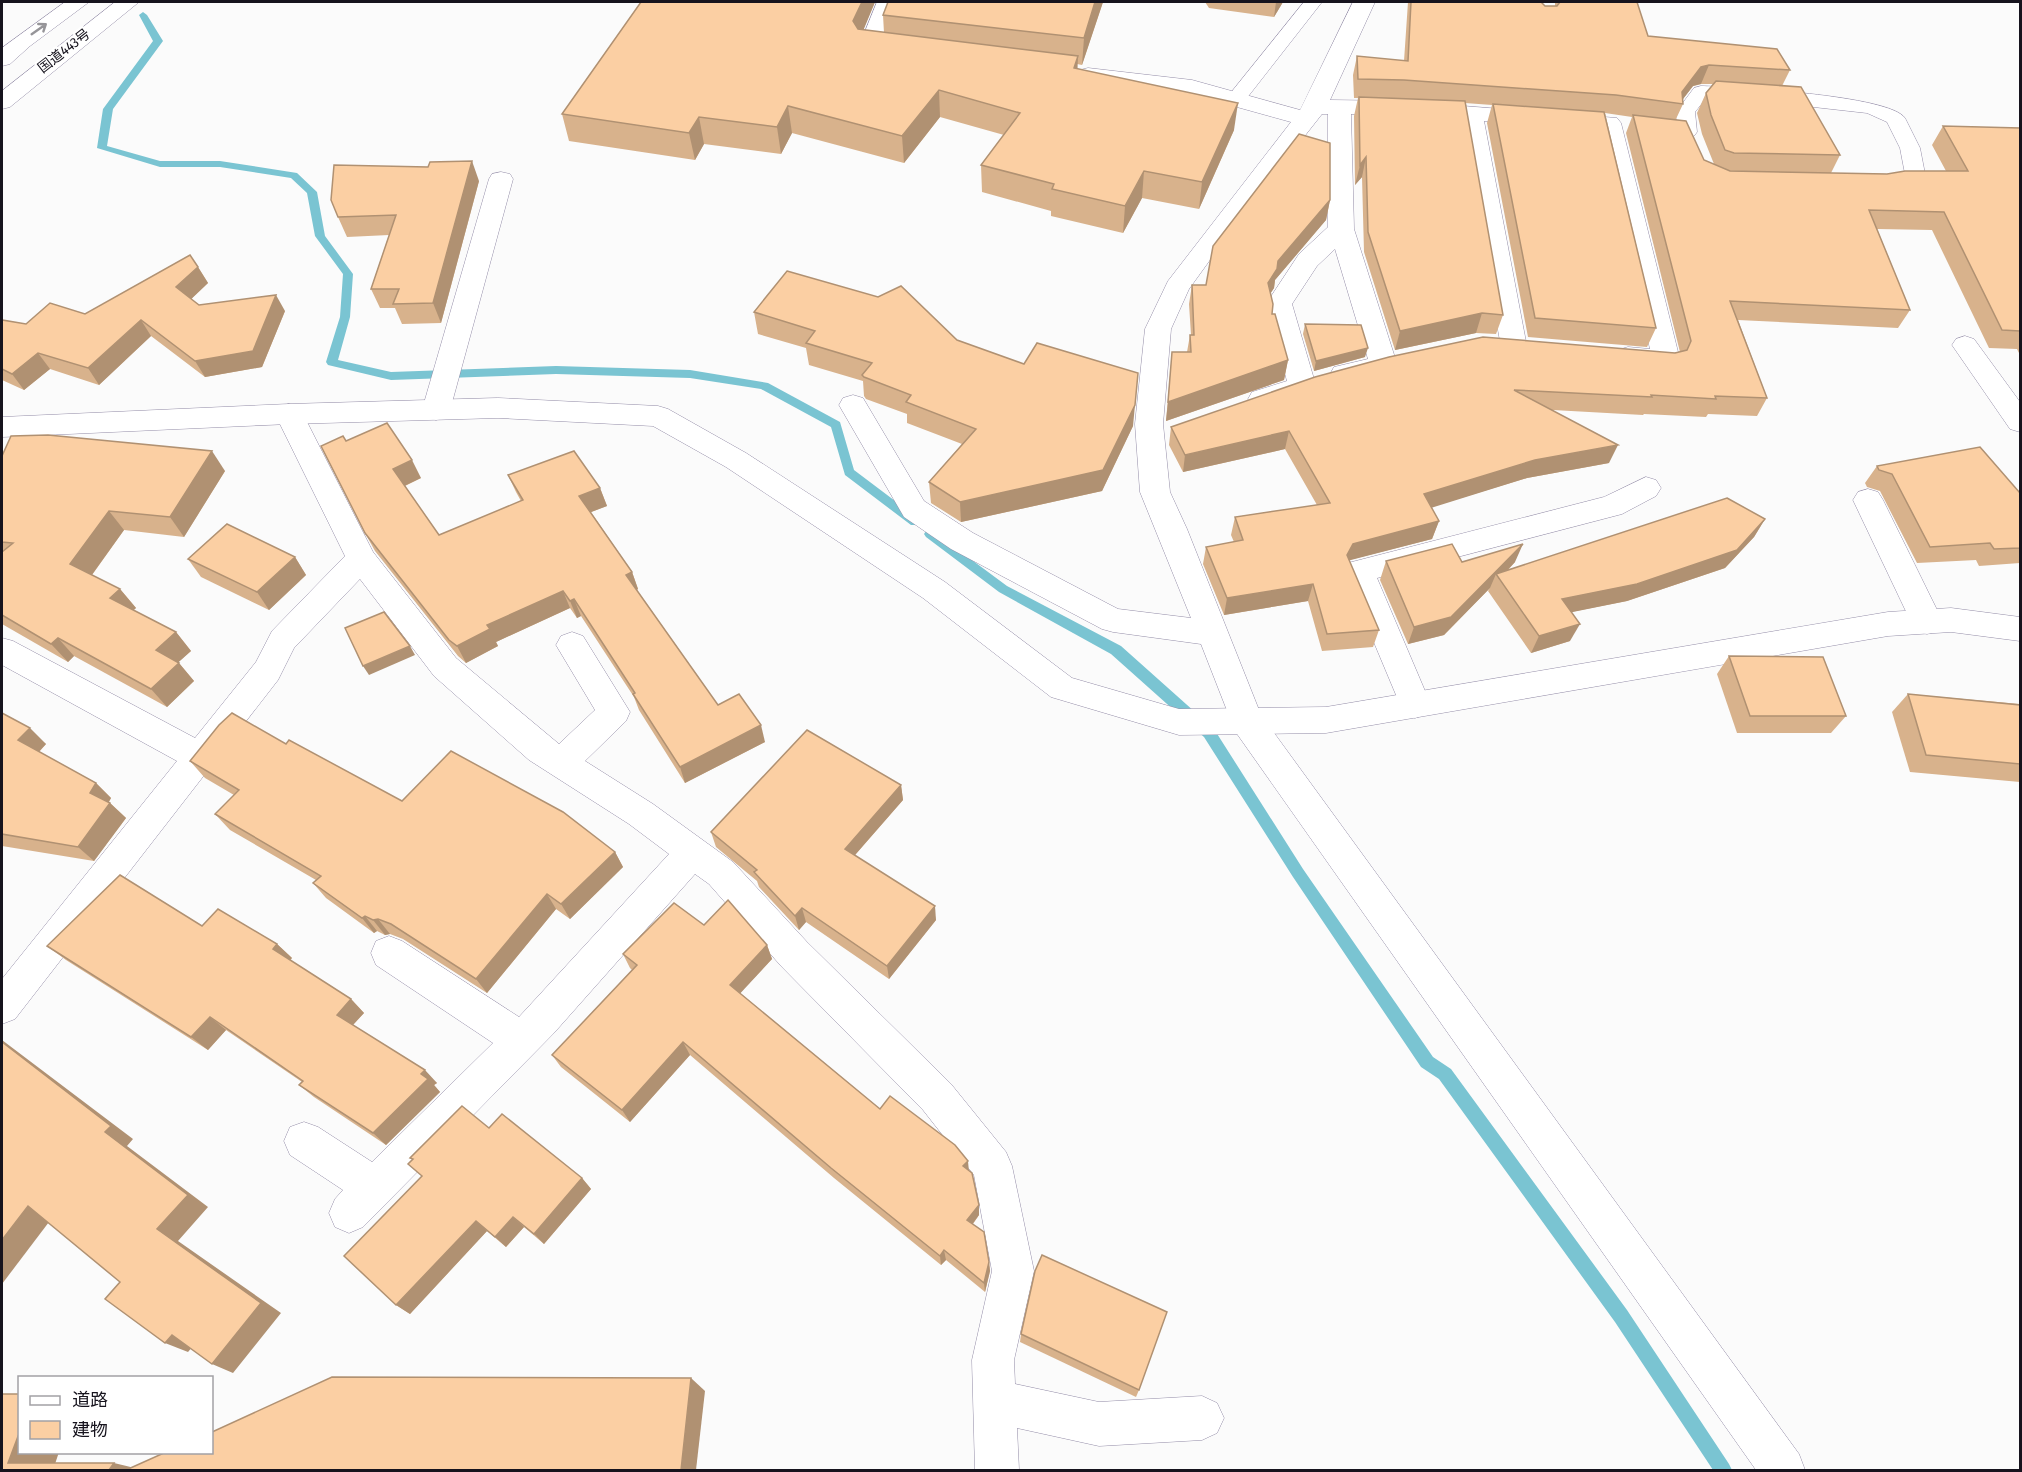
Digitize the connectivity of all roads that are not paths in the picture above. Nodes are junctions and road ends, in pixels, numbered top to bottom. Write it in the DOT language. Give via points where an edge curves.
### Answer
graph roads {
  1 [pos="78,2"];
  2 [pos="128,2"];
  3 [pos="887,2"];
  4 [pos="1313,2"];
  5 [pos="1364,2"];
  6 [pos="915,55"];
  7 [pos="2,59"];
  8 [pos="1065,72"];
  9 [pos="1236,99"];
  10 [pos="2,102"];
  11 [pos="1320,111"];
  12 [pos="1471,113"];
  13 [pos="1663,129"];
  14 [pos="1687,132"];
  15 [pos="1698,152"];
  16 [pos="501,179"];
  17 [pos="1876,184"];
  18 [pos="1341,229"];
  19 [pos="1485,345"];
  20 [pos="1965,345"];
  21 [pos="1608,355"];
  22 [pos="1302,386"];
  23 [pos="853,405"];
  24 [pos="1237,408"];
  25 [pos="436,410"];
  26 [pos="289,414"];
  27 [pos="2020,422"];
  28 [pos="2,427"];
  29 [pos="1646,488"];
  30 [pos="1868,500"];
  31 [pos="361,560"];
  32 [pos="1927,622"];
  33 [pos="2020,629"];
  34 [pos="1212,633"];
  35 [pos="572,645"];
  36 [pos="2,650"];
  37 [pos="1415,705"];
  38 [pos="1247,721"];
  39 [pos="198,756"];
  40 [pos="561,763"];
  41 [pos="693,852"];
  42 [pos="389,953"];
  43 [pos="2,1007"];
  44 [pos="521,1040"];
  45 [pos="304,1141"];
  46 [pos="994,1401"];
  47 [pos="1202,1418"];
  48 [pos="997,1470"];
  49 [pos="1783,1470"];
  7 -- 1 [label="main road, 国道443号, one-way"];
  2 -- 10 [label="main road, 国道443号"];
  3 -- 6 [label="main road" via="869,50"];
  4 -- 9 [label="lane"];
  5 -- 11 [label="main road"];
  8 -- 9 [label="main road" via="1192,87"];
  9 -- 11 [label="main road"];
  11 -- 12 [label="main road"];
  11 -- 18 [label="main road"];
  11 -- 34 [label="main road" via="1232,212 1172,297 1158,328 1149,424 1161,435 1155,492"];
  12 -- 19 [label="main road" via="1526,348"];
  12 -- 21 [label="main road" via="1620,124 1666,360"];
  13 -- 14 [label="lane"];
  14 -- 15 [label="lane"];
  14 -- 17 [label="lane" via="1685,112 1701,92 1871,108 1895,118 1910,148 1916,178"];
  16 -- 25 [label="main road"];
  18 -- 22 [label="main road" via="1308,260 1279,304"];
  18 -- 22 [label="main road" via="1395,361"];
  20 -- 27 [label="main road"];
  22 -- 24 [label="main road"];
  23 -- 34 [label="main road" via="914,508 962,540 1113,620"];
  25 -- 26 [label="main road"];
  25 -- 38 [label="main road" via="498,408 658,416 736,460 934,590 1062,688 1179,722"];
  26 -- 28 [label="main road"];
  26 -- 31 [label="main road"];
  29 -- 37 [label="main road" via="1612,506 1359,571"];
  30 -- 32 [label="main road"];
  31 -- 39 [label="main road" via="283,640 267,671"];
  31 -- 40 [label="main road" via="445,667"];
  32 -- 33 [label="main road" via="1951,620"];
  32 -- 37 [label="main road" via="1888,624"];
  34 -- 38 [label="main road"];
  35 -- 40 [label="main road" via="614,712"];
  36 -- 39 [label="main road"];
  37 -- 38 [label="main road" via="1326,720"];
  38 -- 49 [label="main road"];
  39 -- 43 [label="main road"];
  40 -- 41 [label="main road"];
  41 -- 44 [label="main road"];
  41 -- 46 [label="main road" via="721,873 794,954 937,1097 992,1166 1013,1271 993,1360"];
  42 -- 44 [label="main road"];
  44 -- 45 [label="main road" via="361,1199"];
  46 -- 47 [label="main road" via="1099,1424"];
  46 -- 48 [label="main road"];
}
